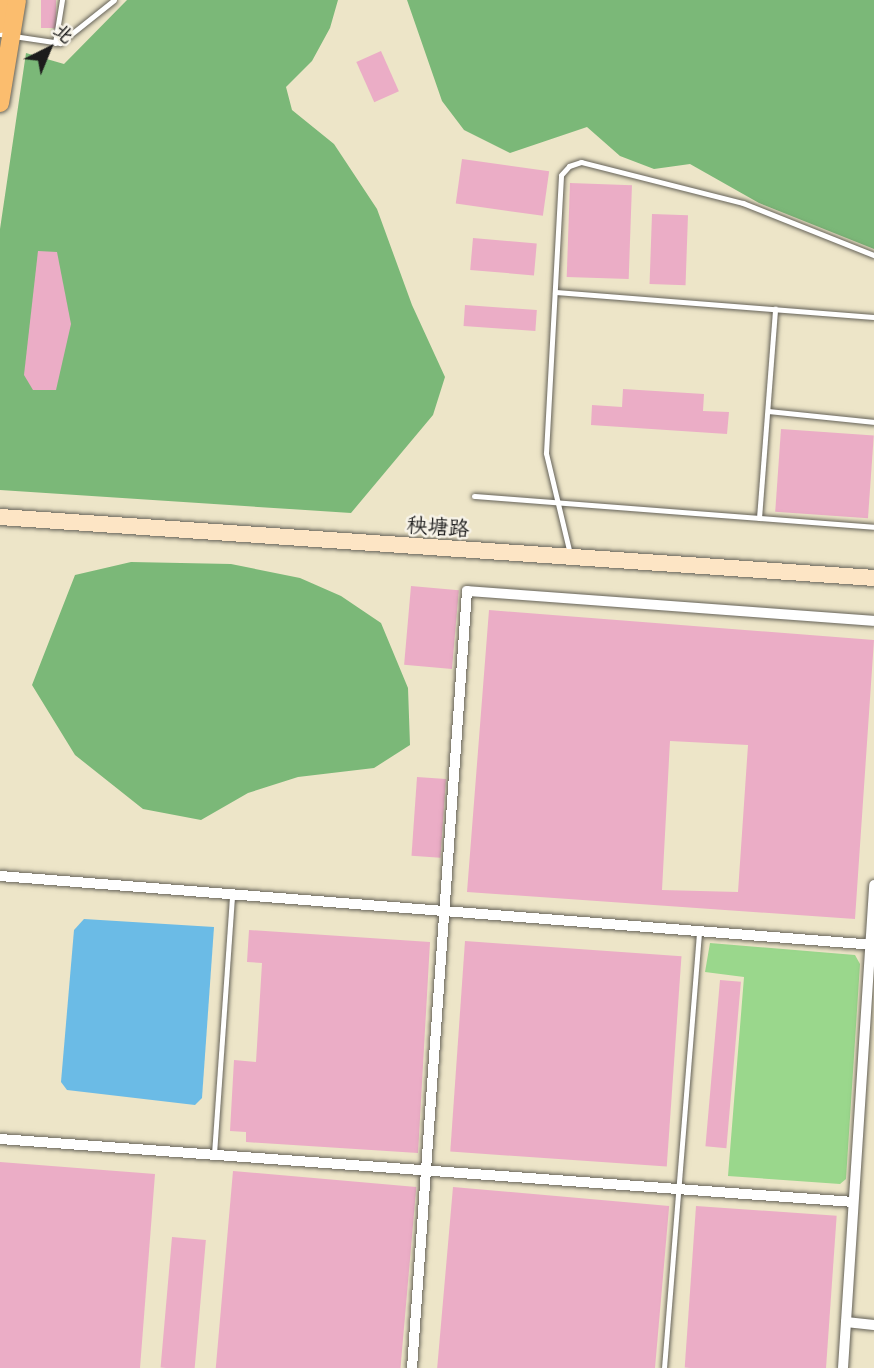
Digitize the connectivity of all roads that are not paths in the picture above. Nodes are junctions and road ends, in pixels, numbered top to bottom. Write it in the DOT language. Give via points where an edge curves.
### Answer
graph roads {
  1 [pos="4,0"];
  2 [pos="17,0"];
  3 [pos="62,0"];
  4 [pos="114,0"];
  5 [pos="4,31"];
  6 [pos="55,43"];
  7 [pos="0,103"];
  8 [pos="874,255"];
  9 [pos="555,292"];
  10 [pos="775,309"];
  11 [pos="874,317"];
  12 [pos="768,411"];
  13 [pos="874,422"];
  14 [pos="474,496"];
  15 [pos="559,502"];
  16 [pos="0,517"];
  17 [pos="759,518"];
  18 [pos="874,527"];
  19 [pos="570,557"];
  20 [pos="874,578"];
  21 [pos="874,621"];
  22 [pos="0,876"];
  23 [pos="874,885"];
  24 [pos="232,895"];
  25 [pos="444,912"];
  26 [pos="699,932"];
  27 [pos="872,944"];
  28 [pos="0,1139"];
  29 [pos="214,1155"];
  30 [pos="426,1171"];
  31 [pos="678,1189"];
  32 [pos="853,1202"];
  33 [pos="846,1322"];
  34 [pos="874,1325"];
  35 [pos="412,1368"];
  36 [pos="664,1368"];
  37 [pos="843,1368"];
  1 -- 5 [label="main road"];
  2 -- 5 [label="main road"];
  3 -- 6 [label="lane"];
  4 -- 6 [label="lane"];
  5 -- 6 [label="lane"];
  5 -- 7 [label="main road"];
  8 -- 9 [label="lane" via="743,203 581,162 561,175"];
  9 -- 10 [label="lane"];
  9 -- 15 [label="lane" via="546,453"];
  10 -- 11 [label="lane"];
  10 -- 12 [label="lane"];
  12 -- 13 [label="lane"];
  12 -- 17 [label="lane"];
  14 -- 15 [label="lane"];
  15 -- 17 [label="lane"];
  15 -- 19 [label="lane"];
  16 -- 19 [label="main road, 秧塘路"];
  17 -- 18 [label="lane"];
  19 -- 20 [label="main road, 秧塘路"];
  21 -- 25 [label="street" via="467,591"];
  22 -- 24 [label="street"];
  23 -- 27 [label="street"];
  24 -- 25 [label="street"];
  24 -- 29 [label="lane"];
  25 -- 26 [label="street"];
  25 -- 30 [label="street"];
  26 -- 27 [label="street"];
  26 -- 31 [label="lane"];
  27 -- 32 [label="street"];
  28 -- 29 [label="street"];
  29 -- 30 [label="street"];
  30 -- 31 [label="street"];
  30 -- 35 [label="street"];
  31 -- 32 [label="street"];
  31 -- 36 [label="lane"];
  32 -- 33 [label="street"];
  33 -- 34 [label="street"];
  33 -- 37 [label="street"];
}
